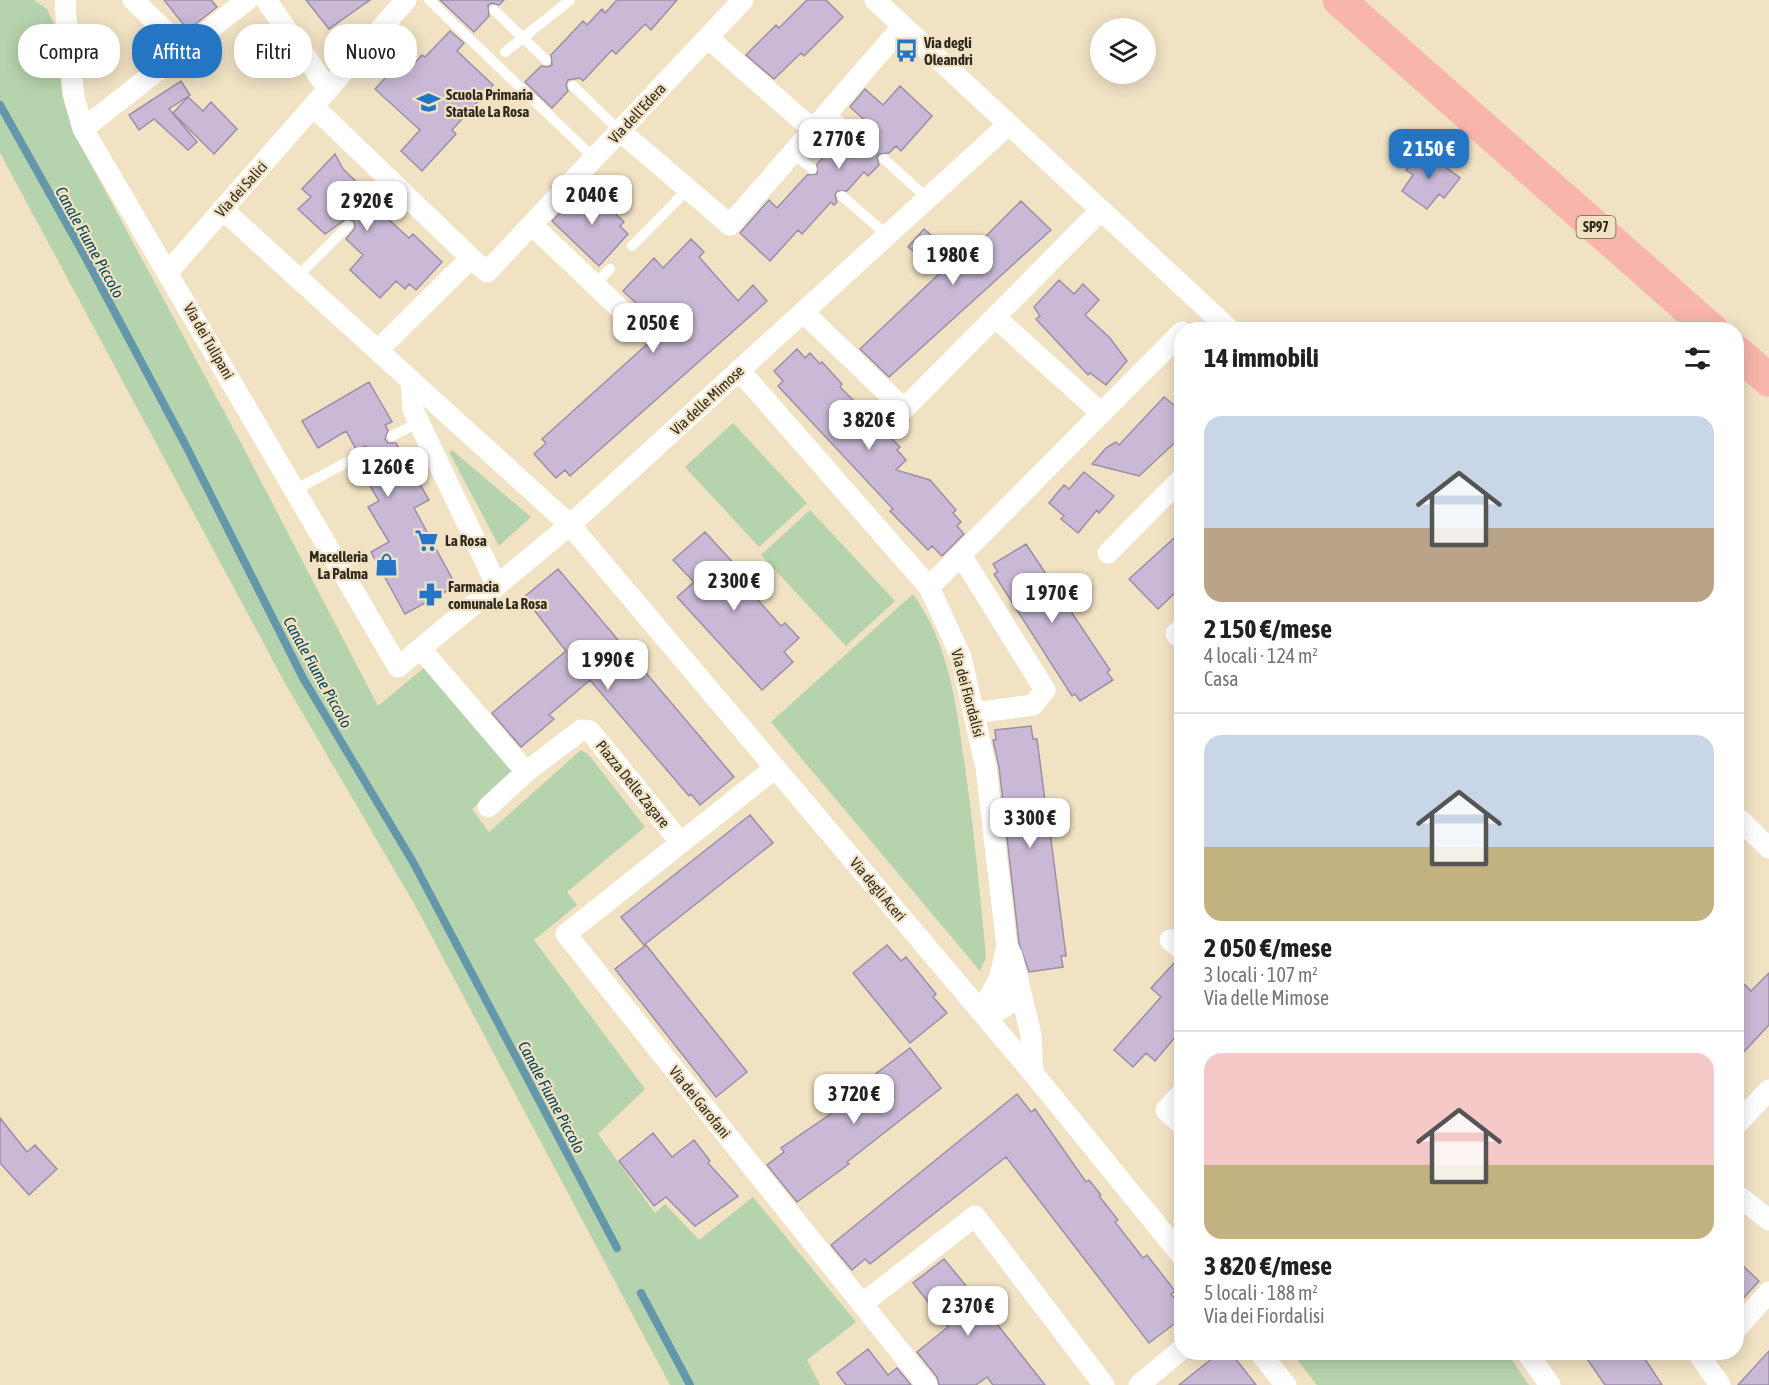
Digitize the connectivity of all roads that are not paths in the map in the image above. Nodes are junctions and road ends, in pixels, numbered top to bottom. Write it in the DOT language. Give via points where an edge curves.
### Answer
graph roads {
  1 [pos="133,0"];
  2 [pos="247,0"];
  3 [pos="266,0"];
  4 [pos="406,0"];
  5 [pos="429,0"];
  6 [pos="570,0"];
  7 [pos="875,0"];
  8 [pos="1339,0"];
  9 [pos="740,1"];
  10 [pos="61,2"];
  11 [pos="494,10"];
  12 [pos="158,24"];
  13 [pos="216,24"];
  14 [pos="903,26"];
  15 [pos="523,38"];
  16 [pos="708,38"];
  17 [pos="505,52"];
  18 [pos="546,60"];
  19 [pos="147,78"];
  20 [pos="573,86"];
  21 [pos="328,89"];
  22 [pos="314,107"];
  23 [pos="829,111"];
  24 [pos="1008,124"];
  25 [pos="82,129"];
  26 [pos="813,130"];
  27 [pos="620,131"];
  28 [pos="855,135"];
  29 [pos="793,153"];
  30 [pos="594,158"];
  31 [pos="884,159"];
  32 [pos="812,169"];
  33 [pos="392,182"];
  34 [pos="688,189"];
  35 [pos="842,196"];
  36 [pos="927,198"];
  37 [pos="371,202"];
  38 [pos="222,209"];
  39 [pos="1101,210"];
  40 [pos="532,225"];
  41 [pos="348,226"];
  42 [pos="887,235"];
  43 [pos="632,246"];
  44 [pos="471,258"];
  45 [pos="168,272"];
  46 [pos="297,277"];
  47 [pos="1207,308"];
  48 [pos="803,312"];
  49 [pos="995,317"];
  50 [pos="1192,322"];
  51 [pos="1222,322"];
  52 [pos="1704,322"];
  53 [pos="635,323"];
  54 [pos="1174,340"];
  55 [pos="378,350"];
  56 [pos="1744,358"];
  57 [pos="739,370"];
  58 [pos="411,380"];
  59 [pos="1769,380"];
  60 [pos="1101,413"];
  61 [pos="418,422"];
  62 [pos="392,436"];
  63 [pos="363,453"];
  64 [pos="1174,486"];
  65 [pos="295,490"];
  66 [pos="570,525"];
  67 [pos="1108,553"];
  68 [pos="961,555"];
  69 [pos="496,586"];
  70 [pos="929,587"];
  71 [pos="421,649"];
  72 [pos="398,667"];
  73 [pos="974,713"];
  74 [pos="775,768"];
  75 [pos="526,772"];
  76 [pos="488,807"];
  77 [pos="1744,824"];
  78 [pos="681,843"];
  79 [pos="1769,848"];
  80 [pos="1007,947"];
  81 [pos="1018,980"];
  82 [pos="984,1015"];
  83 [pos="1033,1073"];
  84 [pos="1769,1090"];
  85 [pos="1174,1102"];
  86 [pos="1744,1117"];
  87 [pos="1174,1118"];
  88 [pos="1744,1200"];
  89 [pos="1769,1220"];
  90 [pos="1174,1245"];
  91 [pos="1769,1292"];
  92 [pos="862,1304"];
  93 [pos="1744,1320"];
  94 [pos="1174,1356"];
  95 [pos="1266,1360"];
  96 [pos="1532,1360"];
  97 [pos="1708,1360"];
  98 [pos="927,1385"];
  99 [pos="1104,1385"];
  100 [pos="1139,1385"];
  101 [pos="1286,1385"];
  102 [pos="1550,1385"];
  103 [pos="1720,1385"];
  1 -- 12 [label="street"];
  2 -- 13 [label="street"];
  3 -- 21 [label="street"];
  4 -- 21 [label="street, Via dei Salici"];
  5 -- 30 [label="lane"];
  6 -- 15 [label="lane"];
  7 -- 14 [label="street"];
  8 -- 52 [label="main road, SP97"];
  9 -- 16 [label="street, Via dell'Edera"];
  10 -- 25 [label="street, Via dei Tulipani"];
  11 -- 15 [label="lane"];
  14 -- 23 [label="street"];
  14 -- 24 [label="street"];
  15 -- 17 [label="lane"];
  15 -- 18 [label="lane"];
  16 -- 26 [label="street"];
  16 -- 27 [label="street, Via dell'Edera"];
  19 -- 25 [label="street"];
  20 -- 27 [label="lane"];
  21 -- 22 [label="street, Via dei Salici"];
  22 -- 33 [label="street"];
  22 -- 38 [label="street, Via dei Salici"];
  23 -- 26 [label="street"];
  23 -- 28 [label="lane"];
  24 -- 36 [label="street, Via delle Mimose"];
  24 -- 39 [label="street"];
  25 -- 45 [label="street, Via dei Tulipani"];
  26 -- 29 [label="street"];
  27 -- 30 [label="street, Via dell'Edera"];
  27 -- 34 [label="street"];
  29 -- 32 [label="lane"];
  29 -- 34 [label="street" via="730,225"];
  30 -- 40 [label="street, Via dell'Edera"];
  31 -- 36 [label="lane"];
  33 -- 37 [label="lane"];
  33 -- 44 [label="street"];
  34 -- 43 [label="lane"];
  35 -- 42 [label="lane"];
  36 -- 42 [label="street, Via delle Mimose"];
  38 -- 45 [label="street, Via dei Salici"];
  38 -- 46 [label="street, Via degli Aceri"];
  39 -- 47 [label="street"];
  39 -- 49 [label="street"];
  40 -- 44 [label="street, Via dell'Edera" via="487,272"];
  40 -- 53 [label="street" via="602,276"];
  41 -- 46 [label="lane"];
  42 -- 48 [label="street, Via delle Mimose"];
  44 -- 55 [label="street"];
  45 -- 65 [label="street, Via dei Tulipani"];
  46 -- 55 [label="street, Via degli Aceri"];
  47 -- 50 [label="street"];
  47 -- 51 [label="street"];
  48 -- 49 [label="street" via="904,409"];
  48 -- 57 [label="street, Via delle Mimose"];
  49 -- 60 [label="street"];
  54 -- 60 [label="street"];
  55 -- 58 [label="street, Via degli Aceri"];
  56 -- 59 [label="main road"];
  57 -- 66 [label="street, Via delle Mimose"];
  57 -- 70 [label="street, Via dei Fiordalisi"];
  58 -- 61 [label="street"];
  58 -- 66 [label="street, Via degli Aceri"];
  60 -- 68 [label="street"];
  61 -- 62 [label="lane"];
  61 -- 69 [label="street"];
  63 -- 65 [label="lane"];
  64 -- 67 [label="street"];
  65 -- 72 [label="street, Via dei Tulipani"];
  66 -- 69 [label="street, Via delle Mimose"];
  66 -- 74 [label="street, Via degli Aceri"];
  68 -- 70 [label="street"];
  68 -- 73 [label="street" via="1045,690 1033,705"];
  69 -- 71 [label="street, Via delle Mimose"];
  70 -- 73 [label="street, Via dei Fiordalisi" via="961,657"];
  71 -- 72 [label="street, Via delle Mimose"];
  71 -- 75 [label="street"];
  73 -- 80 [label="street, Via dei Fiordalisi" via="986,768"];
  74 -- 78 [label="street, Piazza Delle Zagare"];
  74 -- 82 [label="street, Via degli Aceri"];
  75 -- 76 [label="street, Piazza Delle Zagare"];
  75 -- 78 [label="street, Piazza Delle Zagare" via="581,730 590,731"];
  77 -- 79 [label="street"];
  78 -- 92 [label="street, Via dei Garofani" via="566,934"];
  80 -- 81 [label="street, Via dei Fiordalisi"];
  80 -- 82 [label="street, Via dei Fiordalisi"];
  81 -- 82 [label="street" via="1007,1005"];
  81 -- 83 [label="street, Via dei Fiordalisi" via="1031,1035"];
  82 -- 83 [label="street, Via degli Aceri"];
  83 -- 90 [label="street, Via degli Aceri"];
  84 -- 86 [label="street"];
  85 -- 87 [label="street" via="1166,1110"];
  88 -- 89 [label="street"];
  91 -- 93 [label="street"];
  92 -- 98 [label="street, Via dei Garofani"];
  92 -- 99 [label="street" via="975,1216"];
  94 -- 100 [label="street"];
  95 -- 101 [label="street"];
  96 -- 102 [label="street"];
  97 -- 103 [label="street"];
}
